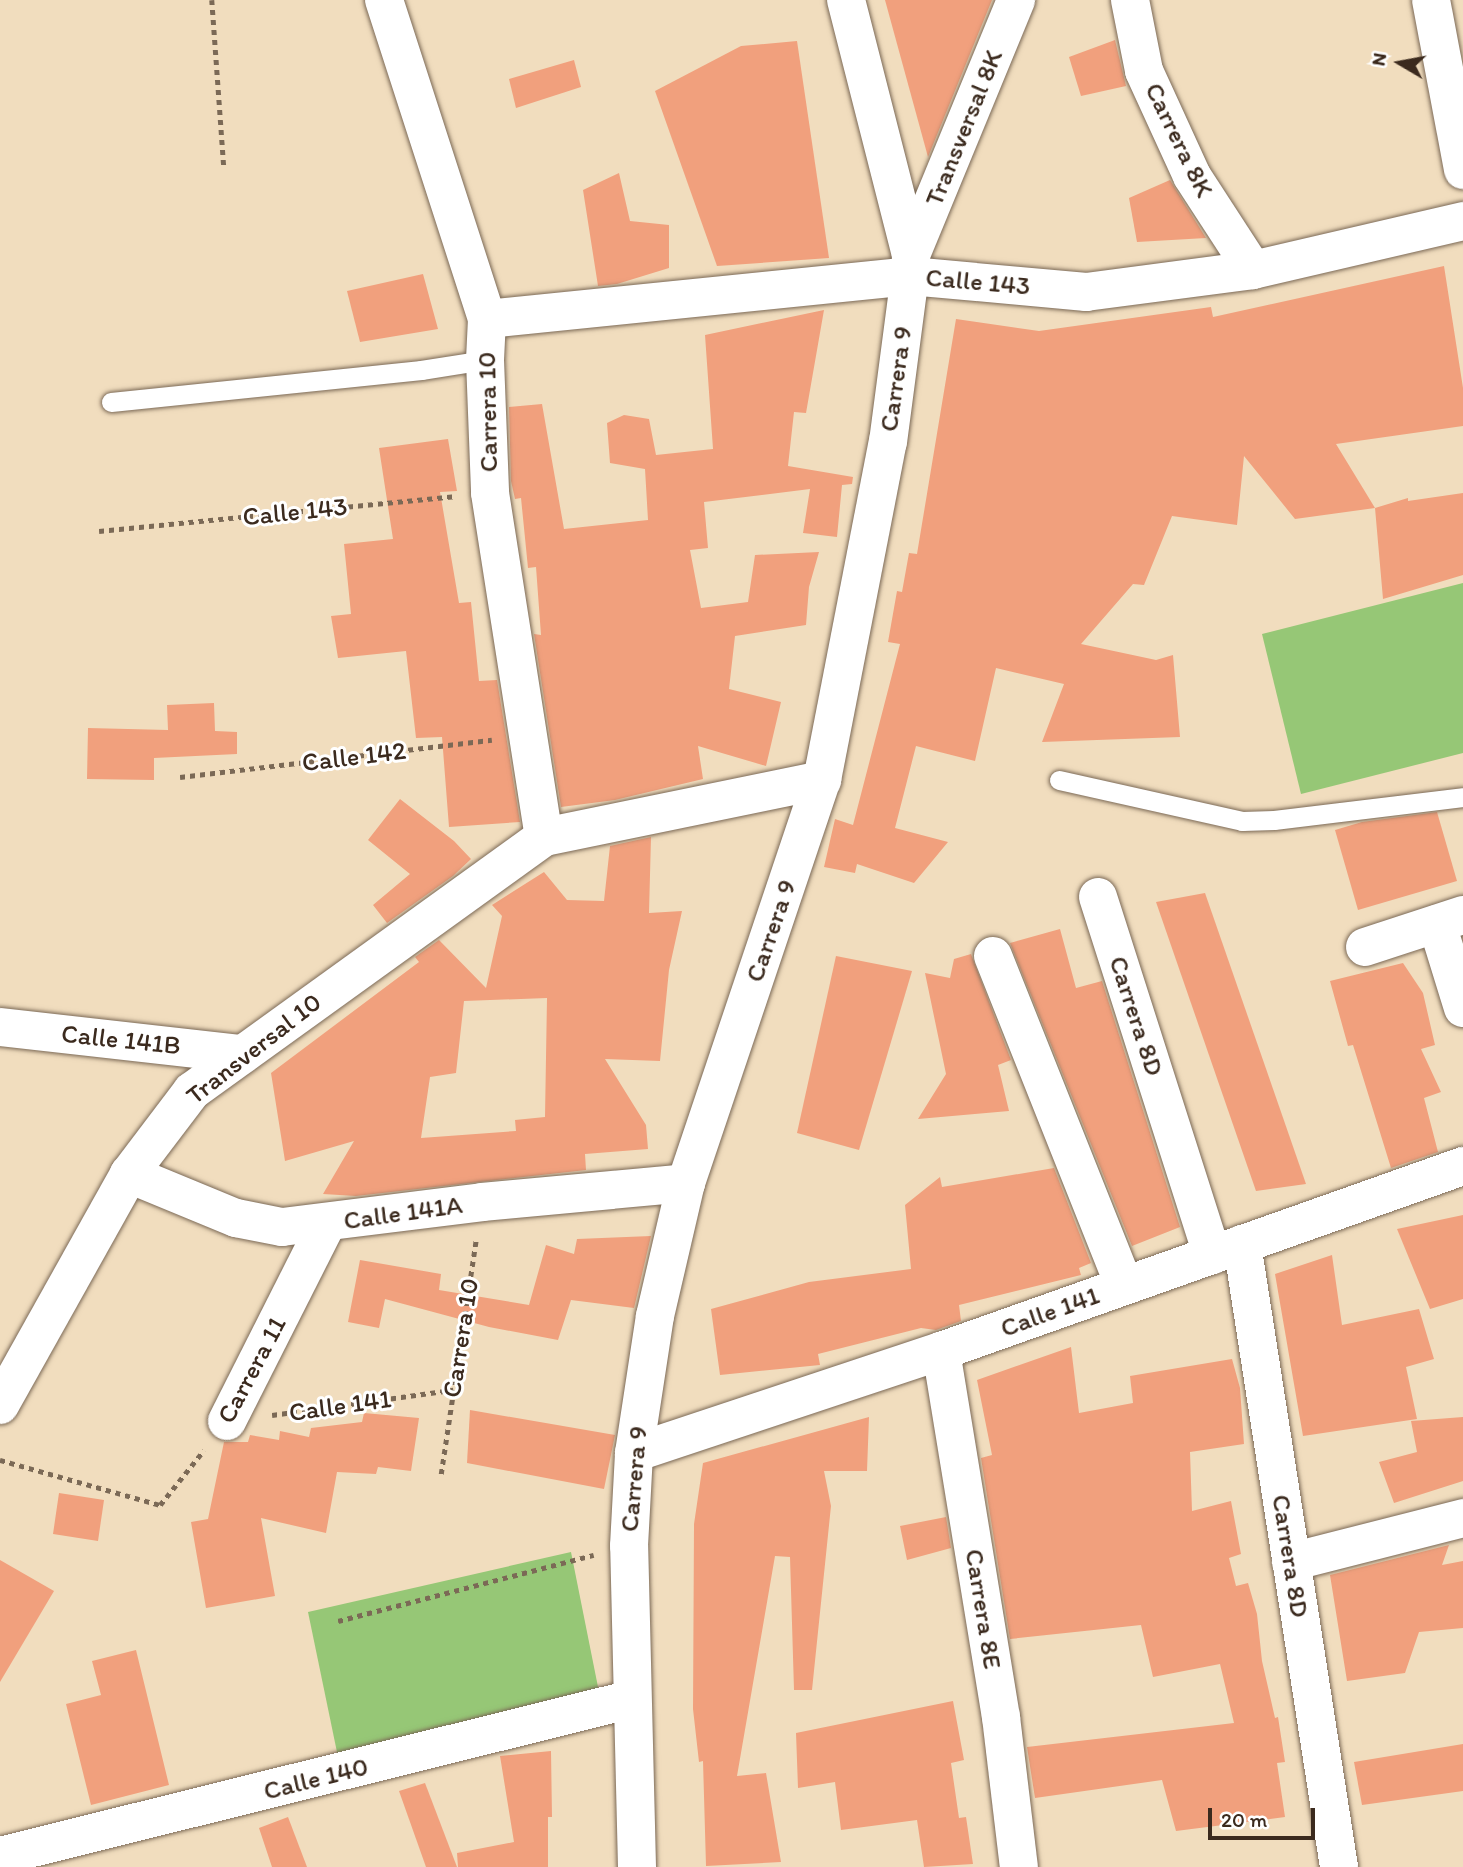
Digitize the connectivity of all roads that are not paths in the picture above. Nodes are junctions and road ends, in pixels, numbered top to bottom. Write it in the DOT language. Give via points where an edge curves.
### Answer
graph roads {
  1 [pos="384,0"];
  2 [pos="846,0"];
  3 [pos="1016,0"];
  4 [pos="1130,0"];
  5 [pos="1431,0"];
  6 [pos="1463,170"];
  7 [pos="1463,221"];
  8 [pos="911,265"];
  9 [pos="1252,271"];
  10 [pos="488,319"];
  11 [pos="485,360"];
  12 [pos="111,402"];
  13 [pos="822,780"];
  14 [pos="1059,780"];
  15 [pos="1463,797"];
  16 [pos="544,837"];
  17 [pos="1098,897"];
  18 [pos="1450,920"];
  19 [pos="1365,947"];
  20 [pos="993,956"];
  21 [pos="1463,1008"];
  22 [pos="0,1027"];
  23 [pos="242,1054"];
  24 [pos="1463,1166"];
  25 [pos="129,1174"];
  26 [pos="686,1183"];
  27 [pos="327,1223"];
  28 [pos="1227,1250"];
  29 [pos="1124,1286"];
  30 [pos="941,1351"];
  31 [pos="0,1405"];
  32 [pos="228,1421"];
  33 [pos="634,1453"];
  34 [pos="1463,1518"];
  35 [pos="1291,1562"];
  36 [pos="632,1699"];
  37 [pos="0,1856"];
  38 [pos="638,1867"];
  39 [pos="1019,1867"];
  40 [pos="1339,1867"];
  1 -- 10 [label="street, Carrera 10"];
  2 -- 8 [label="street, Carrera 9"];
  3 -- 8 [label="street, Transversal 8K"];
  4 -- 9 [label="street, Carrera 8K" via="1144,71 1192,176"];
  5 -- 6 [label="street"];
  7 -- 9 [label="street, Calle 143"];
  8 -- 9 [label="street, Calle 143" via="1086,292"];
  8 -- 10 [label="street, Calle 143"];
  8 -- 13 [label="street, Carrera 9" via="888,442"];
  10 -- 11 [label="street, Carrera 10"];
  11 -- 12 [label="lane"];
  11 -- 16 [label="street, Carrera 10" via="490,493"];
  13 -- 16 [label="street"];
  13 -- 26 [label="street, Carrera 9"];
  14 -- 15 [label="lane" via="1242,821"];
  16 -- 23 [label="street, Transversal 10"];
  17 -- 28 [label="street, Carrera 8D"];
  18 -- 19 [label="street"];
  18 -- 21 [label="street"];
  20 -- 29 [label="street"];
  22 -- 23 [label="street, Calle 141B"];
  23 -- 25 [label="street, Transversal 10" via="192,1091"];
  24 -- 28 [label="street, Calle 141"];
  25 -- 27 [label="street, Calle 141A" via="236,1218 282,1227"];
  25 -- 31 [label="street, Transversal 10"];
  26 -- 27 [label="street, Calle 141A" via="482,1202"];
  26 -- 33 [label="street, Carrera 9" via="655,1316"];
  27 -- 32 [label="street, Carrera 11"];
  28 -- 29 [label="street, Calle 141"];
  28 -- 35 [label="street, Carrera 8D"];
  29 -- 30 [label="street, Calle 141"];
  30 -- 33 [label="street, Calle 141"];
  30 -- 39 [label="street, Carrera 8E" via="1000,1717"];
  33 -- 36 [label="street, Carrera 9" via="629,1546"];
  34 -- 35 [label="street"];
  35 -- 40 [label="street, Carrera 8D"];
  36 -- 37 [label="street, Calle 140"];
  36 -- 38 [label="street, Carrera 9"];
}
